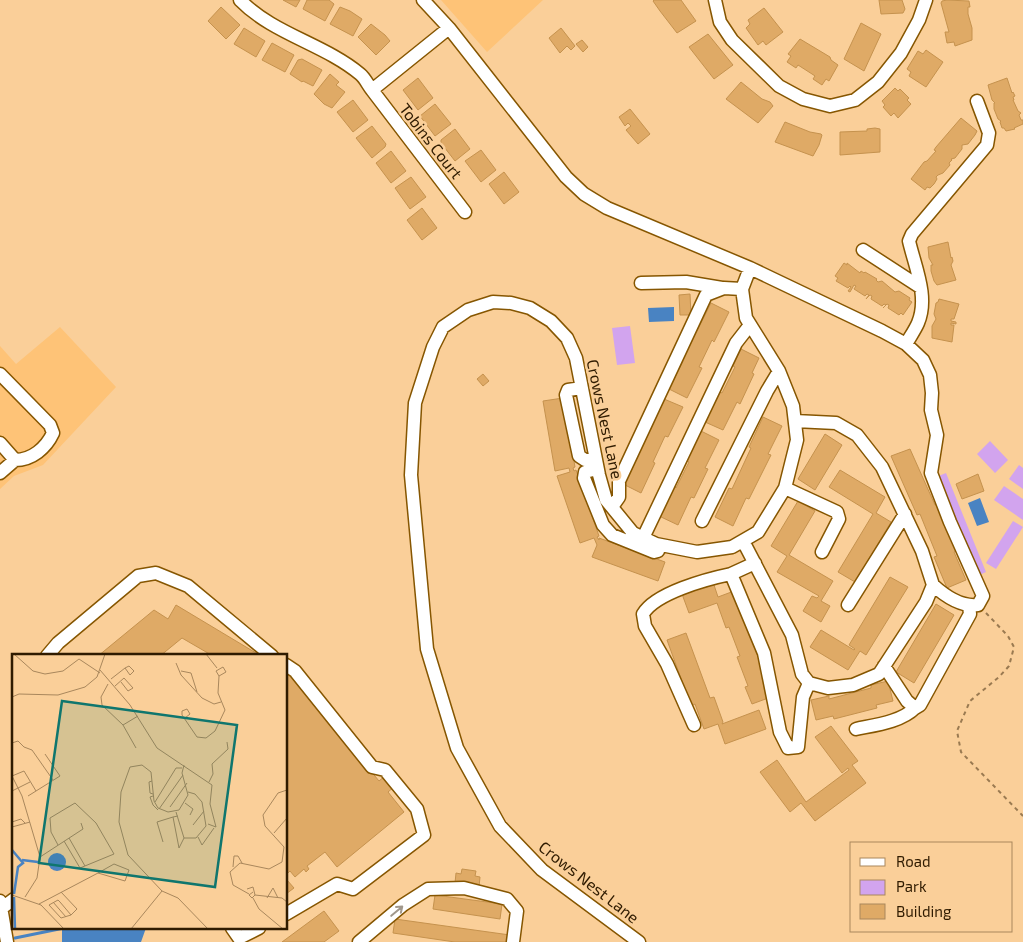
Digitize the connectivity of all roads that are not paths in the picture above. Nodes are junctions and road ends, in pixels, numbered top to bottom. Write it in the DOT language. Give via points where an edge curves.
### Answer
graph roads {
  1 [pos="240,0"];
  2 [pos="423,0"];
  3 [pos="715,0"];
  4 [pos="926,0"];
  5 [pos="449,28"];
  6 [pos="372,90"];
  7 [pos="977,101"];
  8 [pos="465,212"];
  9 [pos="863,250"];
  10 [pos="750,268"];
  11 [pos="641,283"];
  12 [pos="920,287"];
  13 [pos="724,288"];
  14 [pos="742,289"];
  15 [pos="750,325"];
  16 [pos="906,344"];
  17 [pos="779,371"];
  18 [pos="0,374"];
  19 [pos="795,421"];
  20 [pos="0,443"];
  21 [pos="15,460"];
  22 [pos="596,464"];
  23 [pos="0,473"];
  24 [pos="785,488"];
  25 [pos="612,506"];
  26 [pos="905,514"];
  27 [pos="621,518"];
  28 [pos="702,521"];
  29 [pos="606,528"];
  30 [pos="643,538"];
  31 [pos="743,541"];
  32 [pos="663,546"];
  33 [pos="822,552"];
  34 [pos="754,563"];
  35 [pos="731,574"];
  36 [pos="933,585"];
  37 [pos="848,605"];
  38 [pos="974,605"];
  39 [pos="49,654"];
  40 [pos="270,654"];
  41 [pos="288,666"];
  42 [pos="884,666"];
  43 [pos="809,683"];
  44 [pos="915,708"];
  45 [pos="694,725"];
  46 [pos="856,730"];
  47 [pos="1,905"];
  48 [pos="288,913"];
  49 [pos="233,930"];
  50 [pos="255,930"];
  51 [pos="7,942"];
  52 [pos="359,942"];
  53 [pos="513,942"];
  54 [pos="639,942"];
  1 -- 6 [label="street, Tobins Court" via="273,24 340,60 362,75"];
  2 -- 5 [label="street"];
  3 -- 4 [label="street" via="720,22 732,40 766,75 803,100 830,106 855,100 878,82 901,52"];
  5 -- 6 [label="street"];
  5 -- 10 [label="street" via="566,177 584,194 608,208"];
  6 -- 8 [label="street, Tobins Court"];
  7 -- 12 [label="street" via="989,133 987,145 909,241"];
  9 -- 12 [label="street"];
  10 -- 14 [label="street, Crows Nest Lane"];
  10 -- 16 [label="street"];
  11 -- 13 [label="street" via="686,282"];
  12 -- 16 [label="street" via="922,310"];
  13 -- 14 [label="street"];
  13 -- 25 [label="street" via="706,296 619,481 619,497"];
  14 -- 15 [label="street, Crows Nest Lane"];
  15 -- 17 [label="street, Crows Nest Lane"];
  15 -- 30 [label="street" via="736,344"];
  16 -- 38 [label="street" via="923,360 930,375 931,410 937,435 931,473 982,596"];
  17 -- 19 [label="street, Crows Nest Lane" via="793,406"];
  17 -- 28 [label="street"];
  18 -- 21 [label="street" via="50,425 53,433 32,457"];
  19 -- 24 [label="street, Crows Nest Lane" via="797,440"];
  19 -- 26 [label="street" via="836,424 857,435 882,467"];
  20 -- 21 [label="street"];
  21 -- 23 [label="street"];
  22 -- 25 [label="street, Crows Nest Lane" via="606,500"];
  22 -- 29 [label="street" via="585,472 584,478"];
  22 -- 54 [label="street, Crows Nest Lane" via="576,358 567,338 552,321 530,308 493,302 468,310 443,327 415,402 411,475 427,649 458,748 500,826 542,870"];
  24 -- 31 [label="street, Crows Nest Lane" via="758,532"];
  24 -- 33 [label="street" via="837,512 839,519"];
  25 -- 27 [label="street, Crows Nest Lane"];
  26 -- 36 [label="street"];
  26 -- 37 [label="street"];
  27 -- 29 [label="street"];
  27 -- 30 [label="street, Crows Nest Lane" via="633,533"];
  29 -- 32 [label="street" via="612,535 654,552"];
  30 -- 32 [label="street, Crows Nest Lane"];
  31 -- 32 [label="street, Crows Nest Lane" via="732,547 697,552"];
  31 -- 34 [label="street"];
  34 -- 35 [label="street"];
  34 -- 43 [label="street" via="792,635 802,674"];
  35 -- 43 [label="street" via="764,653 780,732 788,748 798,747 804,697"];
  35 -- 45 [label="street" via="675,591 643,614 645,626 667,664"];
  36 -- 38 [label="street" via="944,595"];
  36 -- 42 [label="street" via="926,602"];
  38 -- 44 [label="street" via="920,705"];
  39 -- 40 [label="street" via="138,576 156,573 188,586"];
  41 -- 48 [label="street" via="372,767 385,770 417,809 424,834 353,889 337,884"];
  42 -- 43 [label="street" via="879,674 853,685 828,688"];
  42 -- 44 [label="street"];
  44 -- 46 [label="street" via="897,719"];
  47 -- 51 [label="street"];
  49 -- 50 [label="street" via="239,938"];
  52 -- 53 [label="street, one-way" via="403,905 428,890 464,888 507,899 518,911"];
}
